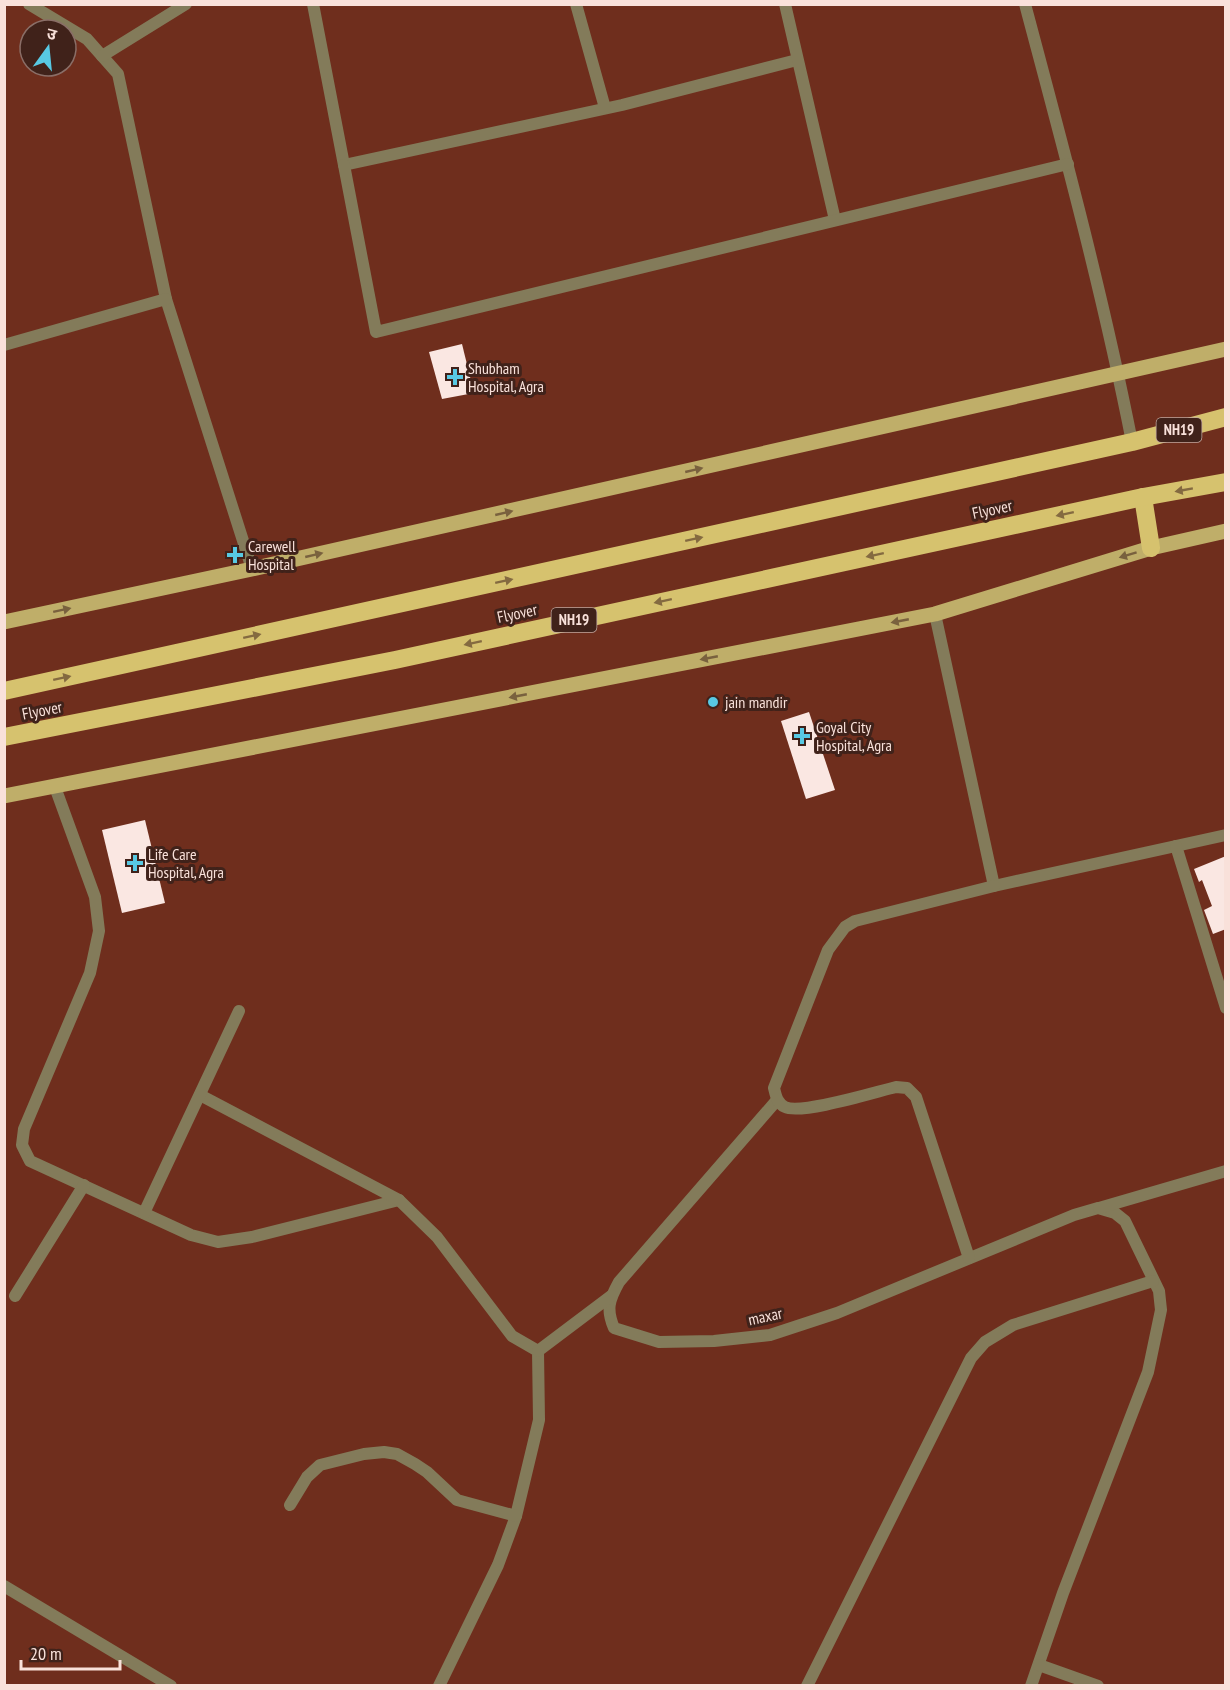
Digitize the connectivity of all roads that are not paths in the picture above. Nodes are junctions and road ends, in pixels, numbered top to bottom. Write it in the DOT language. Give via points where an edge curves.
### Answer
graph roads {
  1 [pos="29,4"];
  2 [pos="186,4"];
  3 [pos="313,4"];
  4 [pos="576,4"];
  5 [pos="785,4"];
  6 [pos="1025,4"];
  7 [pos="102,56"];
  8 [pos="797,60"];
  9 [pos="605,108"];
  10 [pos="1068,164"];
  11 [pos="344,165"];
  12 [pos="835,220"];
  13 [pos="166,299"];
  14 [pos="4,345"];
  15 [pos="1226,349"];
  16 [pos="1119,374"];
  17 [pos="1226,417"];
  18 [pos="1132,442"];
  19 [pos="1226,482"];
  20 [pos="1143,497"];
  21 [pos="1226,531"];
  22 [pos="1151,548"];
  23 [pos="252,569"];
  24 [pos="935,614"];
  25 [pos="4,622"];
  26 [pos="4,691"];
  27 [pos="4,737"];
  28 [pos="55,786"];
  29 [pos="4,796"];
  30 [pos="1226,835"];
  31 [pos="1176,846"];
  32 [pos="994,886"];
  33 [pos="1226,1008"];
  34 [pos="239,1011"];
  35 [pos="200,1095"];
  36 [pos="777,1100"];
  37 [pos="1226,1171"];
  38 [pos="84,1185"];
  39 [pos="399,1200"];
  40 [pos="1098,1209"];
  41 [pos="144,1213"];
  42 [pos="969,1258"];
  43 [pos="1154,1281"];
  44 [pos="15,1296"];
  45 [pos="611,1296"];
  46 [pos="538,1351"];
  47 [pos="290,1504"];
  48 [pos="516,1516"];
  49 [pos="4,1586"];
  50 [pos="1039,1665"];
  51 [pos="171,1686"];
  52 [pos="439,1686"];
  53 [pos="807,1686"];
  54 [pos="1031,1686"];
  55 [pos="1098,1686"];
  1 -- 7 [label="street" via="87,39"];
  2 -- 7 [label="street"];
  3 -- 11 [label="street"];
  4 -- 9 [label="street"];
  5 -- 8 [label="street"];
  6 -- 10 [label="street"];
  7 -- 13 [label="street" via="118,74"];
  8 -- 9 [label="street"];
  8 -- 12 [label="street"];
  9 -- 11 [label="street"];
  10 -- 12 [label="street"];
  10 -- 16 [label="street"];
  11 -- 12 [label="street" via="376,332"];
  13 -- 14 [label="street"];
  13 -- 23 [label="street"];
  15 -- 16 [label="main road"];
  16 -- 18 [label="street"];
  23 -- 16 [label="main road, one-way"];
  17 -- 18 [label="highway, NH19"];
  26 -- 18 [label="highway, Flyover / NH19, one-way"];
  19 -- 20 [label="highway, NH19, one-way"];
  20 -- 22 [label="highway"];
  20 -- 27 [label="highway, Flyover / NH19, one-way" via="395,660"];
  21 -- 22 [label="main road"];
  22 -- 24 [label="main road, one-way"];
  25 -- 23 [label="main road, one-way"];
  24 -- 28 [label="main road, one-way"];
  24 -- 32 [label="street"];
  28 -- 29 [label="main road"];
  28 -- 38 [label="street" via="94,897 99,931 90,973 29,1113 22,1145 30,1161"];
  30 -- 31 [label="street"];
  31 -- 32 [label="street"];
  31 -- 33 [label="street"];
  32 -- 36 [label="street" via="855,921 845,927 824,960 774,1088"];
  34 -- 35 [label="street"];
  35 -- 39 [label="street"];
  35 -- 41 [label="street"];
  36 -- 42 [label="street" via="785,1108 802,1110 896,1087 907,1088 922,1111"];
  36 -- 45 [label="street"];
  37 -- 40 [label="street, maxar"];
  38 -- 41 [label="street"];
  38 -- 44 [label="street"];
  39 -- 41 [label="street" via="218,1242 191,1235"];
  39 -- 46 [label="street" via="437,1237 512,1336"];
  40 -- 42 [label="street, maxar"];
  40 -- 43 [label="street" via="1115,1213 1125,1221"];
  42 -- 45 [label="street, maxar" via="837,1313 770,1335 714,1341 659,1342 614,1328 608,1314"];
  43 -- 50 [label="street" via="1161,1310 1148,1372"];
  43 -- 53 [label="street" via="1013,1325 985,1342 971,1358"];
  45 -- 46 [label="street"];
  46 -- 48 [label="street" via="539,1420"];
  47 -- 48 [label="street" via="320,1465 384,1452 415,1464 457,1500"];
  48 -- 52 [label="street" via="498,1565"];
  49 -- 51 [label="street"];
  50 -- 54 [label="street"];
  50 -- 55 [label="street"];
}
